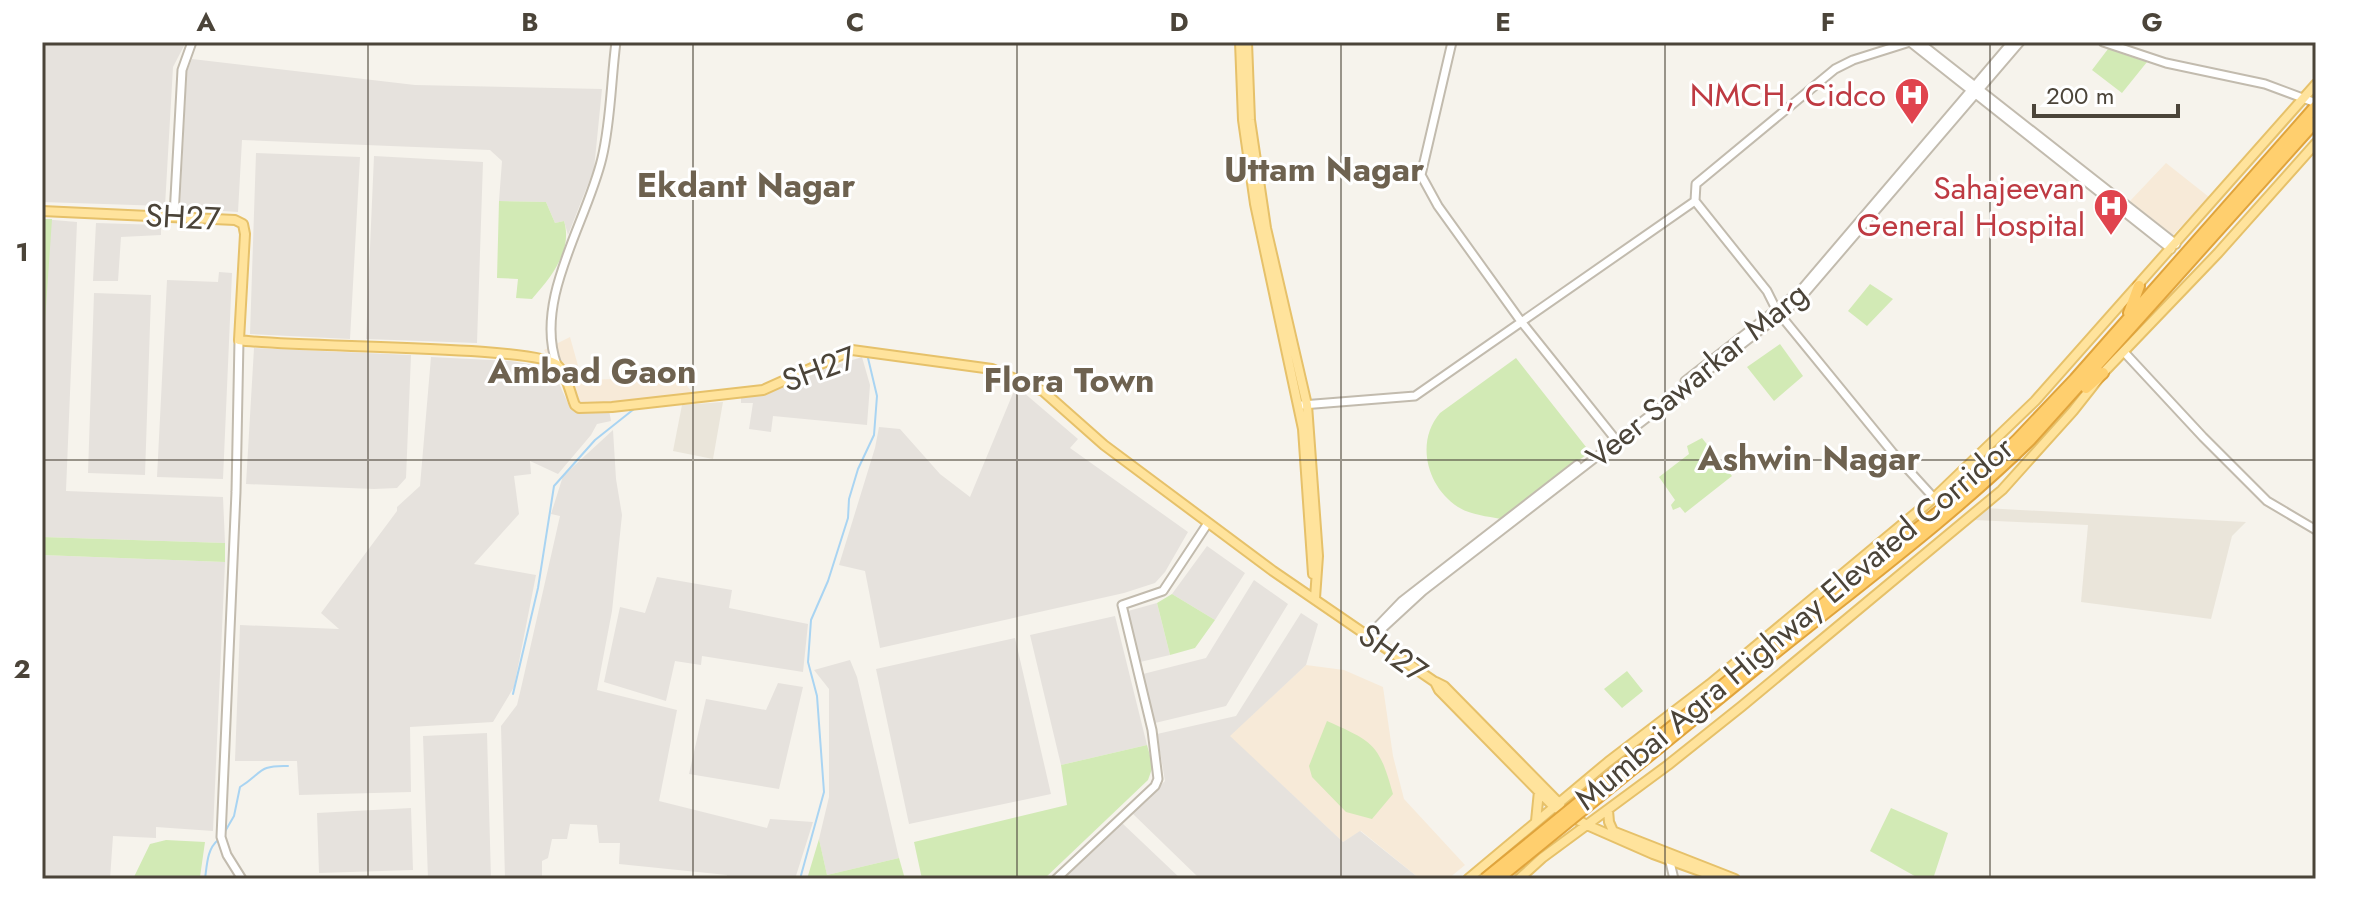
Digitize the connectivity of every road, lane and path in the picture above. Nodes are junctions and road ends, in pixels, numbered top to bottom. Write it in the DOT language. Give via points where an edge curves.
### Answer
graph roads {
  1 [pos="192,42"];
  2 [pos="616,42"];
  3 [pos="1240,42"];
  4 [pos="1247,42"];
  5 [pos="1452,42"];
  6 [pos="1910,42"];
  7 [pos="1919,42"];
  8 [pos="2012,42"];
  9 [pos="2020,42"];
  10 [pos="2103,42"];
  11 [pos="2316,84"];
  12 [pos="1975,91"];
  13 [pos="2306,95"];
  14 [pos="2316,104"];
  15 [pos="2316,121"];
  16 [pos="2316,143"];
  17 [pos="1258,198"];
  18 [pos="1695,201"];
  19 [pos="42,211"];
  20 [pos="174,216"];
  21 [pos="2173,246"];
  22 [pos="2139,286"];
  23 [pos="1779,313"];
  24 [pos="2127,319"];
  25 [pos="1520,320"];
  26 [pos="239,340"];
  27 [pos="552,350"];
  28 [pos="2124,352"];
  29 [pos="547,360"];
  30 [pos="557,365"];
  31 [pos="2103,373"];
  32 [pos="2065,403"];
  33 [pos="1302,405"];
  34 [pos="1615,438"];
  35 [pos="1934,498"];
  36 [pos="1208,523"];
  37 [pos="2316,530"];
  38 [pos="1315,598"];
  39 [pos="1371,637"];
  40 [pos="1720,676"];
  41 [pos="1435,682"];
  42 [pos="1742,706"];
  43 [pos="1539,791"];
  44 [pos="1556,805"];
  45 [pos="1608,810"];
  46 [pos="1536,822"];
  47 [pos="1589,824"];
  48 [pos="1613,831"];
  49 [pos="1669,856"];
  50 [pos="242,879"];
  51 [pos="1056,879"];
  52 [pos="1468,879"];
  53 [pos="1485,879"];
  54 [pos="1498,879"];
  55 [pos="1519,879"];
  56 [pos="1674,879"];
  57 [pos="1722,879"];
  58 [pos="1735,879"];
  1 -- 20 [label="street" via="180,81"];
  2 -- 27 [label="street" via="603,153 557,285"];
  3 -- 17 [label="main road" via="1243,120"];
  4 -- 17 [label="main road"];
  5 -- 25 [label="street" via="1421,175"];
  6 -- 12 [label="street"];
  6 -- 18 [label="street" via="1835,69 1696,184"];
  7 -- 12 [label="street"];
  8 -- 12 [label="street, Veer Sawarkar Marg"];
  9 -- 12 [label="street, Veer Sawarkar Marg"];
  10 -- 13 [label="street" via="2166,63"];
  11 -- 13 [label="main road"];
  12 -- 21 [label="street"];
  12 -- 23 [label="street, Veer Sawarkar Marg"];
  13 -- 14 [label="street"];
  13 -- 21 [label="main road"];
  14 -- 24 [label="highway, Mumbai Agra Highway Elevated Corridor"];
  15 -- 32 [label="highway, Mumbai Agra Highway Elevated Corridor"];
  16 -- 28 [label="main road"];
  17 -- 33 [label="main road"];
  18 -- 23 [label="street"];
  18 -- 25 [label="street"];
  19 -- 20 [label="main road, SH27 / SH27"];
  20 -- 26 [label="main road, SH27 / SH27" via="243,224"];
  21 -- 22 [label="main road"];
  22 -- 24 [label="highway"];
  22 -- 35 [label="main road" via="2035,401"];
  23 -- 34 [label="street, Veer Sawarkar Marg"];
  23 -- 35 [label="street"];
  24 -- 53 [label="highway, Mumbai Agra Highway Elevated Corridor, bridge" via="2017,440 1958,496"];
  25 -- 33 [label="street" via="1415,396"];
  25 -- 34 [label="street"];
  26 -- 29 [label="main road"];
  26 -- 50 [label="street" via="221,837"];
  27 -- 29 [label="street"];
  27 -- 30 [label="street"];
  28 -- 31 [label="main road"];
  28 -- 37 [label="street" via="2267,501"];
  29 -- 30 [label="main road"];
  30 -- 36 [label="main road, SH27 / SH27" via="575,405 593,408 763,390 852,350 992,369 1043,391 1104,445"];
  31 -- 32 [label="highway"];
  31 -- 42 [label="main road" via="2002,490"];
  32 -- 54 [label="highway, Mumbai Agra Highway Elevated Corridor, bridge" via="1991,478"];
  33 -- 38 [label="main road" via="1318,556"];
  34 -- 39 [label="street, Veer Sawarkar Marg"];
  35 -- 40 [label="main road"];
  36 -- 38 [label="main road, SH27 / SH27"];
  36 -- 51 [label="street" via="1163,591 1122,605 1152,730 1158,779"];
  38 -- 39 [label="main road, SH27 / SH27"];
  39 -- 41 [label="main road, SH27 / SH27"];
  40 -- 42 [label="main road"];
  40 -- 44 [label="main road"];
  41 -- 43 [label="main road, SH27 / SH27"];
  41 -- 44 [label="main road"];
  42 -- 45 [label="main road"];
  43 -- 44 [label="main road, SH27 / SH27"];
  43 -- 46 [label="main road"];
  44 -- 46 [label="main road"];
  44 -- 47 [label="main road, SH27 / SH27"];
  45 -- 47 [label="main road"];
  45 -- 48 [label="main road"];
  46 -- 52 [label="main road"];
  47 -- 48 [label="main road"];
  47 -- 49 [label="main road, SH27"];
  47 -- 55 [label="main road"];
  48 -- 49 [label="main road"];
  49 -- 56 [label="street"];
  49 -- 57 [label="main road, SH27"];
  49 -- 58 [label="main road"];
}
